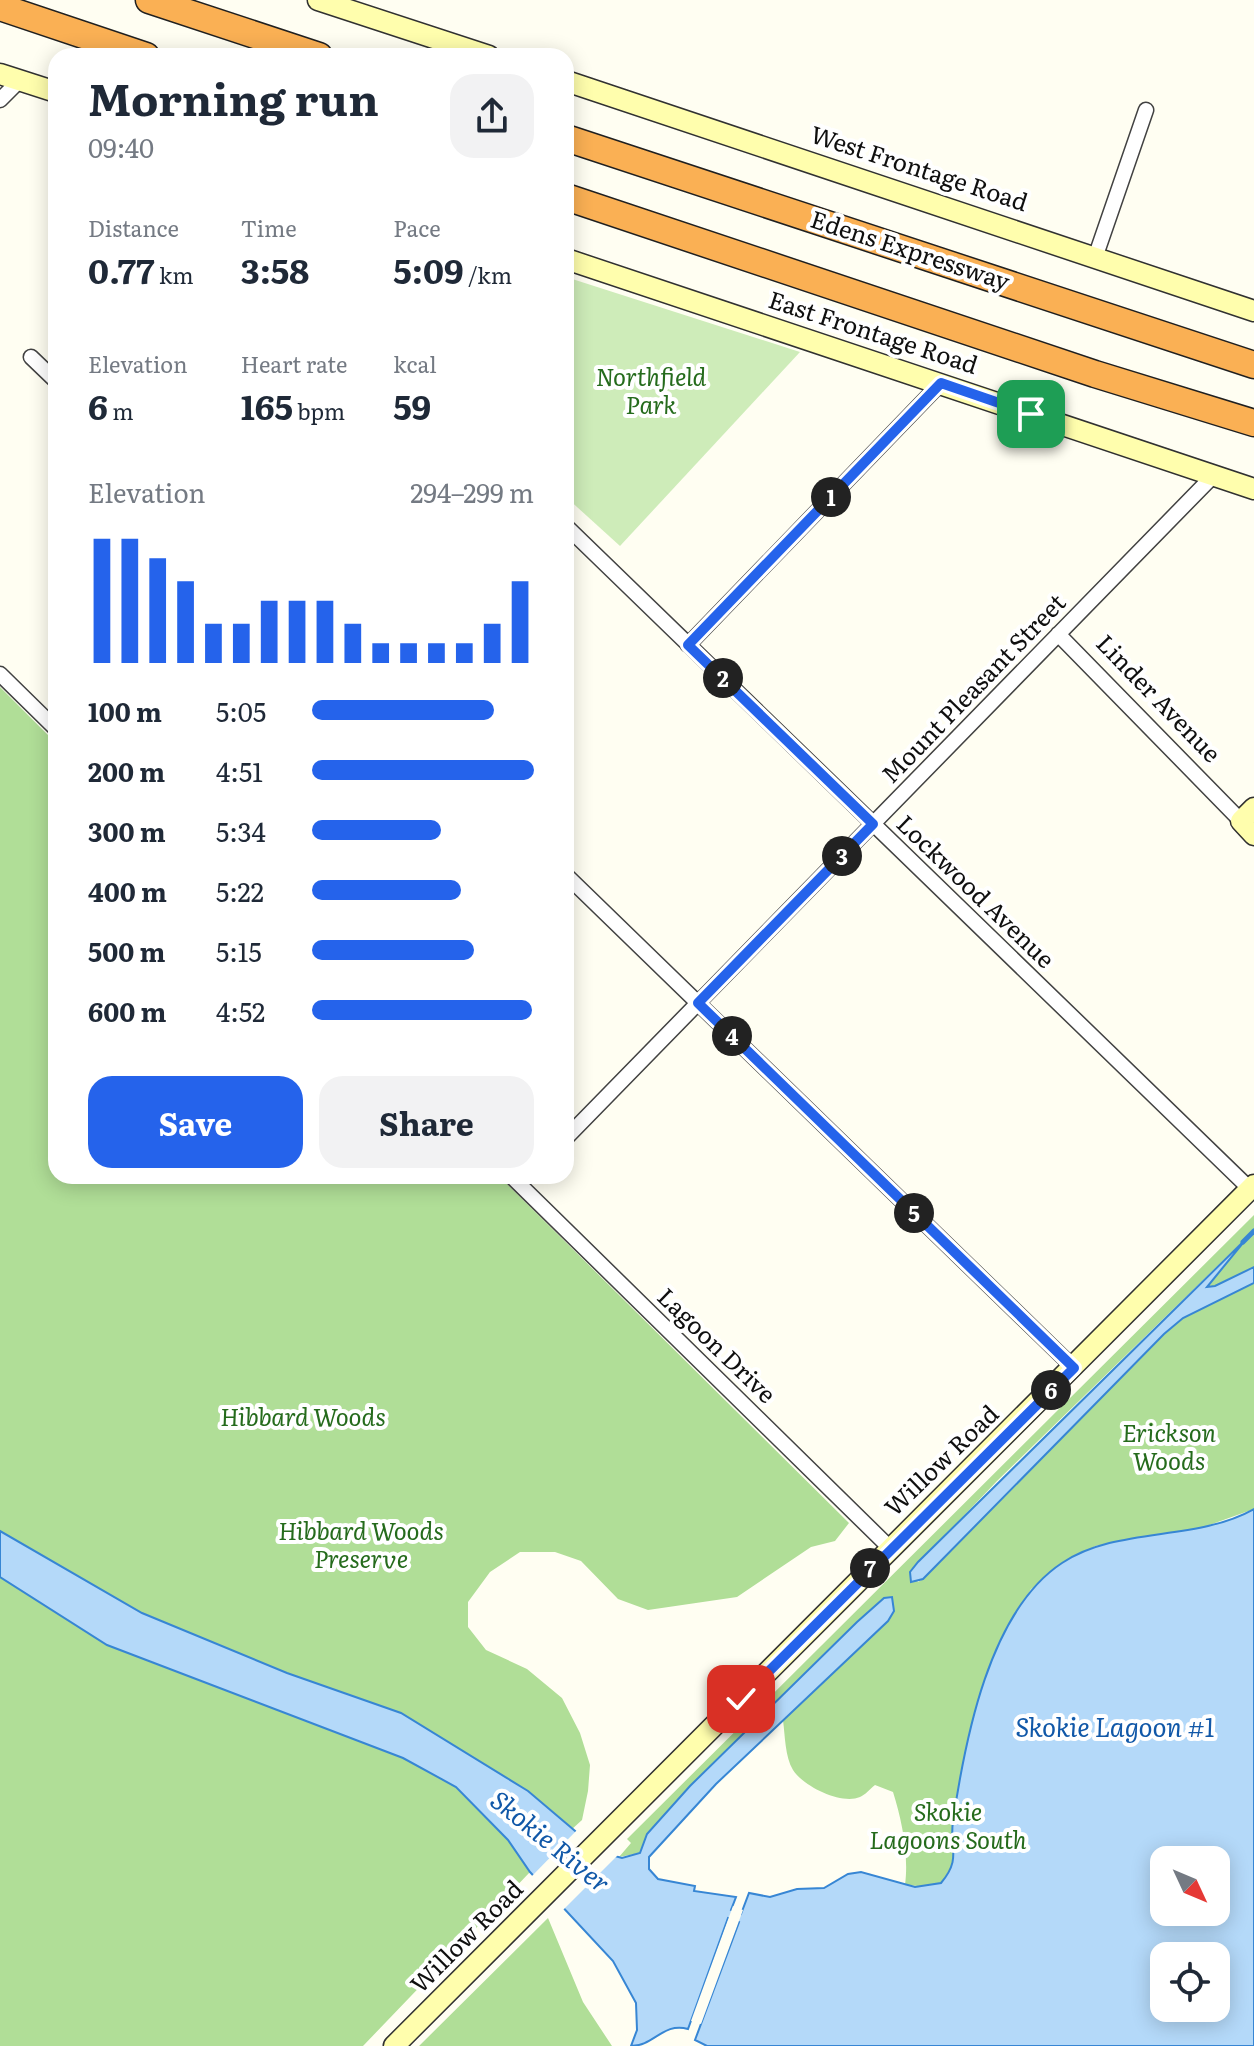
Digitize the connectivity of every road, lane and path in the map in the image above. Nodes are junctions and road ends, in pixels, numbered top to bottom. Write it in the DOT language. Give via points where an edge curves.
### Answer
graph roads {
  1 [pos="149,0"];
  2 [pos="318,0"];
  3 [pos="0,7"];
  4 [pos="122,48"];
  5 [pos="295,48"];
  6 [pos="465,48"];
  7 [pos="10,77"];
  8 [pos="574,84"];
  9 [pos="48,89"];
  10 [pos="0,100"];
  11 [pos="1146,110"];
  12 [pos="574,141"];
  13 [pos="574,200"];
  14 [pos="1096,255"];
  15 [pos="574,262"];
  16 [pos="1254,311"];
  17 [pos="31,357"];
  18 [pos="1254,365"];
  19 [pos="48,373"];
  20 [pos="941,383"];
  21 [pos="1254,423"];
  22 [pos="1213,476"];
  23 [pos="1254,489"];
  24 [pos="574,534"];
  25 [pos="1058,634"];
  26 [pos="688,645"];
  27 [pos="0,674"];
  28 [pos="48,721"];
  29 [pos="1250,821"];
  30 [pos="873,824"];
  31 [pos="574,883"];
  32 [pos="698,1003"];
  33 [pos="574,1130"];
  34 [pos="525,1184"];
  35 [pos="1252,1187"];
  36 [pos="1074,1368"];
  37 [pos="890,1548"];
  38 [pos="394,2046"];
  1 -- 5 [label="highway"];
  2 -- 6 [label="street"];
  3 -- 4 [label="highway"];
  7 -- 9 [label="street"];
  7 -- 10 [label="street"];
  8 -- 14 [label="street, West Frontage Road"];
  11 -- 14 [label="street"];
  12 -- 18 [label="highway, Edens Expressway"];
  13 -- 21 [label="highway"];
  14 -- 16 [label="street, West Frontage Road"];
  15 -- 20 [label="street, East Frontage Road"];
  17 -- 19 [label="street"];
  20 -- 22 [label="street, East Frontage Road"];
  20 -- 26 [label="street"];
  22 -- 23 [label="street, East Frontage Road"];
  22 -- 25 [label="street, Mount Pleasant Street"];
  24 -- 26 [label="street, Lockwood Avenue"];
  25 -- 29 [label="street, Linder Avenue"];
  25 -- 30 [label="street, Mount Pleasant Street"];
  26 -- 30 [label="street, Lockwood Avenue"];
  27 -- 28 [label="street"];
  30 -- 32 [label="street, Mount Pleasant Street"];
  30 -- 35 [label="street, Lockwood Avenue"];
  31 -- 32 [label="street"];
  32 -- 33 [label="street, Mount Pleasant Street"];
  32 -- 36 [label="street"];
  34 -- 37 [label="street, Lagoon Drive"];
  35 -- 36 [label="street, Willow Road"];
  36 -- 37 [label="street, Willow Road"];
  37 -- 38 [label="street, Willow Road"];
}
